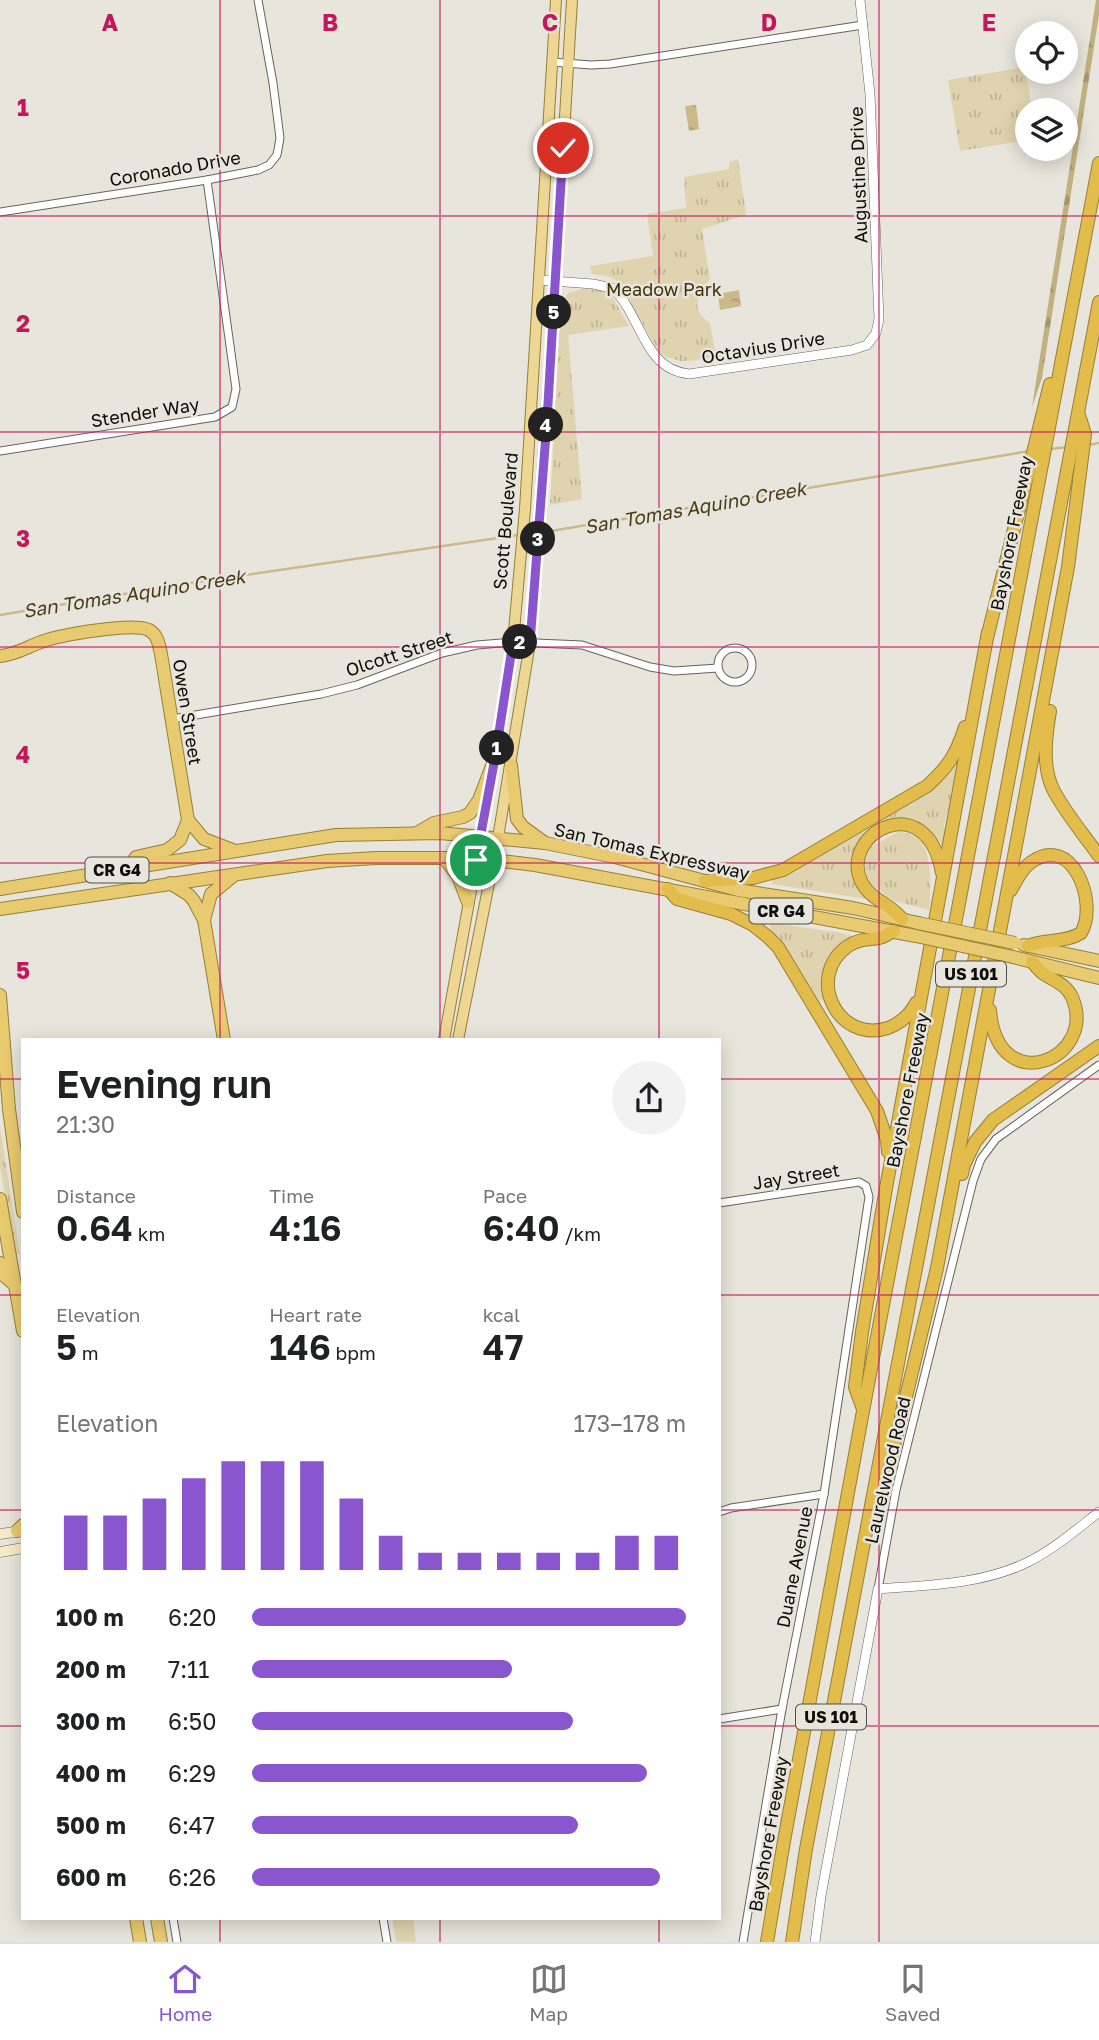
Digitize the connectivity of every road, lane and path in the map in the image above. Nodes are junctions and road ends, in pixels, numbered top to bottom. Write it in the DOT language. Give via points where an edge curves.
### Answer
graph roads {
  1 [pos="258,0"];
  2 [pos="556,0"];
  3 [pos="572,0"];
  4 [pos="860,0"];
  5 [pos="863,24"];
  6 [pos="552,62"];
  7 [pos="569,62"];
  8 [pos="1099,163"];
  9 [pos="207,180"];
  10 [pos="0,212"];
  11 [pos="539,280"];
  12 [pos="556,281"];
  13 [pos="1099,302"];
  14 [pos="867,345"];
  15 [pos="0,451"];
  16 [pos="1035,468"];
  17 [pos="1074,469"];
  18 [pos="1069,567"];
  19 [pos="988,632"];
  20 [pos="513,642"];
  21 [pos="530,643"];
  22 [pos="5,656"];
  23 [pos="0,666"];
  24 [pos="718,668"];
  25 [pos="172,719"];
  26 [pos="495,758"];
  27 [pos="511,765"];
  28 [pos="188,820"];
  29 [pos="416,833"];
  30 [pos="481,837"];
  31 [pos="498,838"];
  32 [pos="545,844"];
  33 [pos="234,850"];
  34 [pos="1099,856"];
  35 [pos="444,858"];
  36 [pos="476,860"];
  37 [pos="493,860"];
  38 [pos="128,868"];
  39 [pos="235,874"];
  40 [pos="705,881"];
  41 [pos="944,881"];
  42 [pos="170,883"];
  43 [pos="0,889"];
  44 [pos="668,889"];
  45 [pos="1006,900"];
  46 [pos="468,902"];
  47 [pos="0,909"];
  48 [pos="902,919"];
  49 [pos="204,920"];
  50 [pos="894,932"];
  51 [pos="1022,945"];
  52 [pos="1099,961"];
  53 [pos="1032,962"];
  54 [pos="1099,978"];
  55 [pos="922,986"];
  56 [pos="990,989"];
  57 [pos="0,995"];
  58 [pos="223,1038"];
  59 [pos="444,1038"];
  60 [pos="458,1038"];
  61 [pos="1099,1046"];
  62 [pos="1099,1065"];
  63 [pos="9,1109"];
  64 [pos="21,1129"];
  65 [pos="886,1188"];
  66 [pos="21,1190"];
  67 [pos="869,1197"];
  68 [pos="0,1199"];
  69 [pos="721,1203"];
  70 [pos="0,1263"];
  71 [pos="937,1268"];
  72 [pos="14,1284"];
  73 [pos="21,1321"];
  74 [pos="863,1410"];
  75 [pos="876,1481"];
  76 [pos="824,1494"];
  77 [pos="721,1511"];
  78 [pos="1099,1512"];
  79 [pos="21,1529"];
  80 [pos="0,1534"];
  81 [pos="21,1548"];
  82 [pos="0,1552"];
  83 [pos="878,1589"];
  84 [pos="782,1709"];
  85 [pos="721,1719"];
  86 [pos="136,1920"];
  87 [pos="157,1920"];
  88 [pos="173,1920"];
  89 [pos="383,1920"];
  90 [pos="140,1942"];
  91 [pos="161,1942"];
  92 [pos="177,1942"];
  93 [pos="387,1942"];
  94 [pos="743,1942"];
  95 [pos="767,1942"];
  96 [pos="792,1942"];
  97 [pos="815,1942"];
  1 -- 9 [label="street, Coronado Drive" via="279,150 265,167"];
  2 -- 6 [label="main road, Scott Boulevard"];
  3 -- 7 [label="main road, Scott Boulevard"];
  4 -- 5 [label="street, Augustine Drive"];
  5 -- 7 [label="street" via="610,65"];
  5 -- 14 [label="street, Augustine Drive" via="872,116 878,318 876,333"];
  6 -- 7 [label="street"];
  6 -- 11 [label="main road, Scott Boulevard"];
  7 -- 12 [label="main road, Scott Boulevard"];
  8 -- 16 [label="highway, Bayshore Freeway / US 101" via="1063,352"];
  9 -- 10 [label="street, Coronado Drive"];
  9 -- 15 [label="street, Stender Way" via="236,389 232,407 215,417"];
  11 -- 12 [label="street, Octavius Drive"];
  11 -- 20 [label="main road, Scott Boulevard"];
  12 -- 14 [label="street, Octavius Drive" via="612,288 652,354 681,373"];
  12 -- 21 [label="main road, Scott Boulevard"];
  13 -- 17 [label="highway, US 101" via="1078,411"];
  16 -- 19 [label="highway"];
  16 -- 74 [label="highway, Bayshore Freeway / US 101"];
  17 -- 18 [label="highway"];
  17 -- 75 [label="highway, US 101"];
  18 -- 34 [label="highway" via="1046,760 1053,789"];
  18 -- 45 [label="highway"];
  19 -- 40 [label="highway" via="956,752 927,786 783,870 753,878"];
  19 -- 41 [label="highway"];
  20 -- 21 [label="street, Olcott Street"];
  20 -- 25 [label="street, Olcott Street" via="442,653 325,693"];
  20 -- 26 [label="main road, Scott Boulevard"];
  21 -- 24 [label="street, Olcott Street" via="582,645 674,671"];
  21 -- 27 [label="main road, Scott Boulevard"];
  22 -- 23 [label="highway"];
  22 -- 25 [label="highway, Owen Street" via="56,638 126,628 149,630 159,643"];
  24 -- 24 [label="street, Olcott Street" via="724,678 735,683 746,679 753,664 748,653 733,648 720,657"];
  25 -- 28 [label="highway, Owen Street"];
  26 -- 29 [label="highway" via="470,813"];
  26 -- 30 [label="main road, Scott Boulevard"];
  27 -- 31 [label="main road, Scott Boulevard"];
  27 -- 32 [label="highway" via="517,819"];
  28 -- 33 [label="highway" via="204,839"];
  28 -- 38 [label="highway" via="180,840 167,850 136,858"];
  29 -- 30 [label="highway, San Tomas Expressway / CR G4"];
  29 -- 33 [label="highway, San Tomas Expressway / CR G4" via="336,835"];
  30 -- 31 [label="highway, San Tomas Expressway / CR G4"];
  30 -- 36 [label="main road, Scott Boulevard"];
  31 -- 32 [label="highway, San Tomas Expressway / CR G4"];
  31 -- 37 [label="main road, Scott Boulevard"];
  32 -- 40 [label="highway, San Tomas Expressway / CR G4"];
  33 -- 38 [label="highway, San Tomas Expressway / CR G4"];
  35 -- 36 [label="highway, San Tomas Expressway / CR G4"];
  35 -- 39 [label="highway, San Tomas Expressway / CR G4" via="327,861"];
  35 -- 46 [label="highway" via="458,876"];
  36 -- 37 [label="highway, San Tomas Expressway / CR G4"];
  36 -- 46 [label="main road, Scott Boulevard"];
  37 -- 44 [label="highway, San Tomas Expressway / CR G4"];
  37 -- 60 [label="main road, Scott Boulevard"];
  38 -- 43 [label="highway, San Tomas Expressway / CR G4"];
  39 -- 42 [label="highway, San Tomas Expressway / CR G4"];
  39 -- 49 [label="highway" via="211,894"];
  40 -- 48 [label="highway, San Tomas Expressway / CR G4"];
  41 -- 48 [label="highway" via="937,850 925,833 898,825 870,836 859,856 860,878 867,891"];
  41 -- 55 [label="highway"];
  42 -- 47 [label="highway, San Tomas Expressway / CR G4"];
  42 -- 49 [label="highway" via="194,900"];
  44 -- 50 [label="highway, San Tomas Expressway / CR G4"];
  44 -- 65 [label="highway" via="677,899 753,925 778,947 880,1118 887,1140"];
  45 -- 51 [label="highway" via="1024,869 1044,857 1076,862 1093,883 1097,902 1086,928 1074,936"];
  45 -- 56 [label="highway"];
  46 -- 59 [label="main road, Scott Boulevard"];
  48 -- 51 [label="highway, San Tomas Expressway / CR G4, bridge"];
  49 -- 58 [label="highway"];
  50 -- 53 [label="highway, San Tomas Expressway / CR G4, bridge"];
  50 -- 55 [label="highway" via="854,943 839,954 828,978 832,1006 850,1024 881,1030 908,1015"];
  51 -- 52 [label="highway, CR G4"];
  53 -- 54 [label="highway, CR G4"];
  53 -- 56 [label="highway" via="1063,985 1076,1007 1077,1030 1059,1055 1031,1062 1013,1057 999,1046 991,1023"];
  55 -- 65 [label="highway"];
  56 -- 71 [label="highway"];
  57 -- 63 [label="highway"];
  61 -- 71 [label="highway" via="993,1120 975,1142 964,1164"];
  62 -- 83 [label="street, Laurelwood Road" via="996,1139 981,1159 896,1490"];
  63 -- 64 [label="highway"];
  63 -- 66 [label="highway"];
  65 -- 74 [label="highway" via="855,1387"];
  67 -- 69 [label="street, Jay Street" via="866,1186 859,1182"];
  67 -- 76 [label="street, Duane Avenue"];
  68 -- 72 [label="highway"];
  70 -- 72 [label="highway" via="3,1275"];
  71 -- 75 [label="highway" via="889,1464"];
  72 -- 73 [label="highway"];
  74 -- 95 [label="highway, Bayshore Freeway / US 101"];
  75 -- 96 [label="highway, US 101"];
  76 -- 77 [label="street"];
  76 -- 84 [label="street, Duane Avenue"];
  78 -- 83 [label="street" via="1052,1548 1000,1574"];
  79 -- 80 [label="main road"];
  81 -- 82 [label="main road"];
  83 -- 97 [label="street, Laurelwood Road"];
  84 -- 85 [label="street"];
  84 -- 94 [label="street, Duane Avenue"];
  86 -- 90 [label="highway"];
  87 -- 91 [label="highway"];
  88 -- 92 [label="street"];
  89 -- 93 [label="street"];
}
